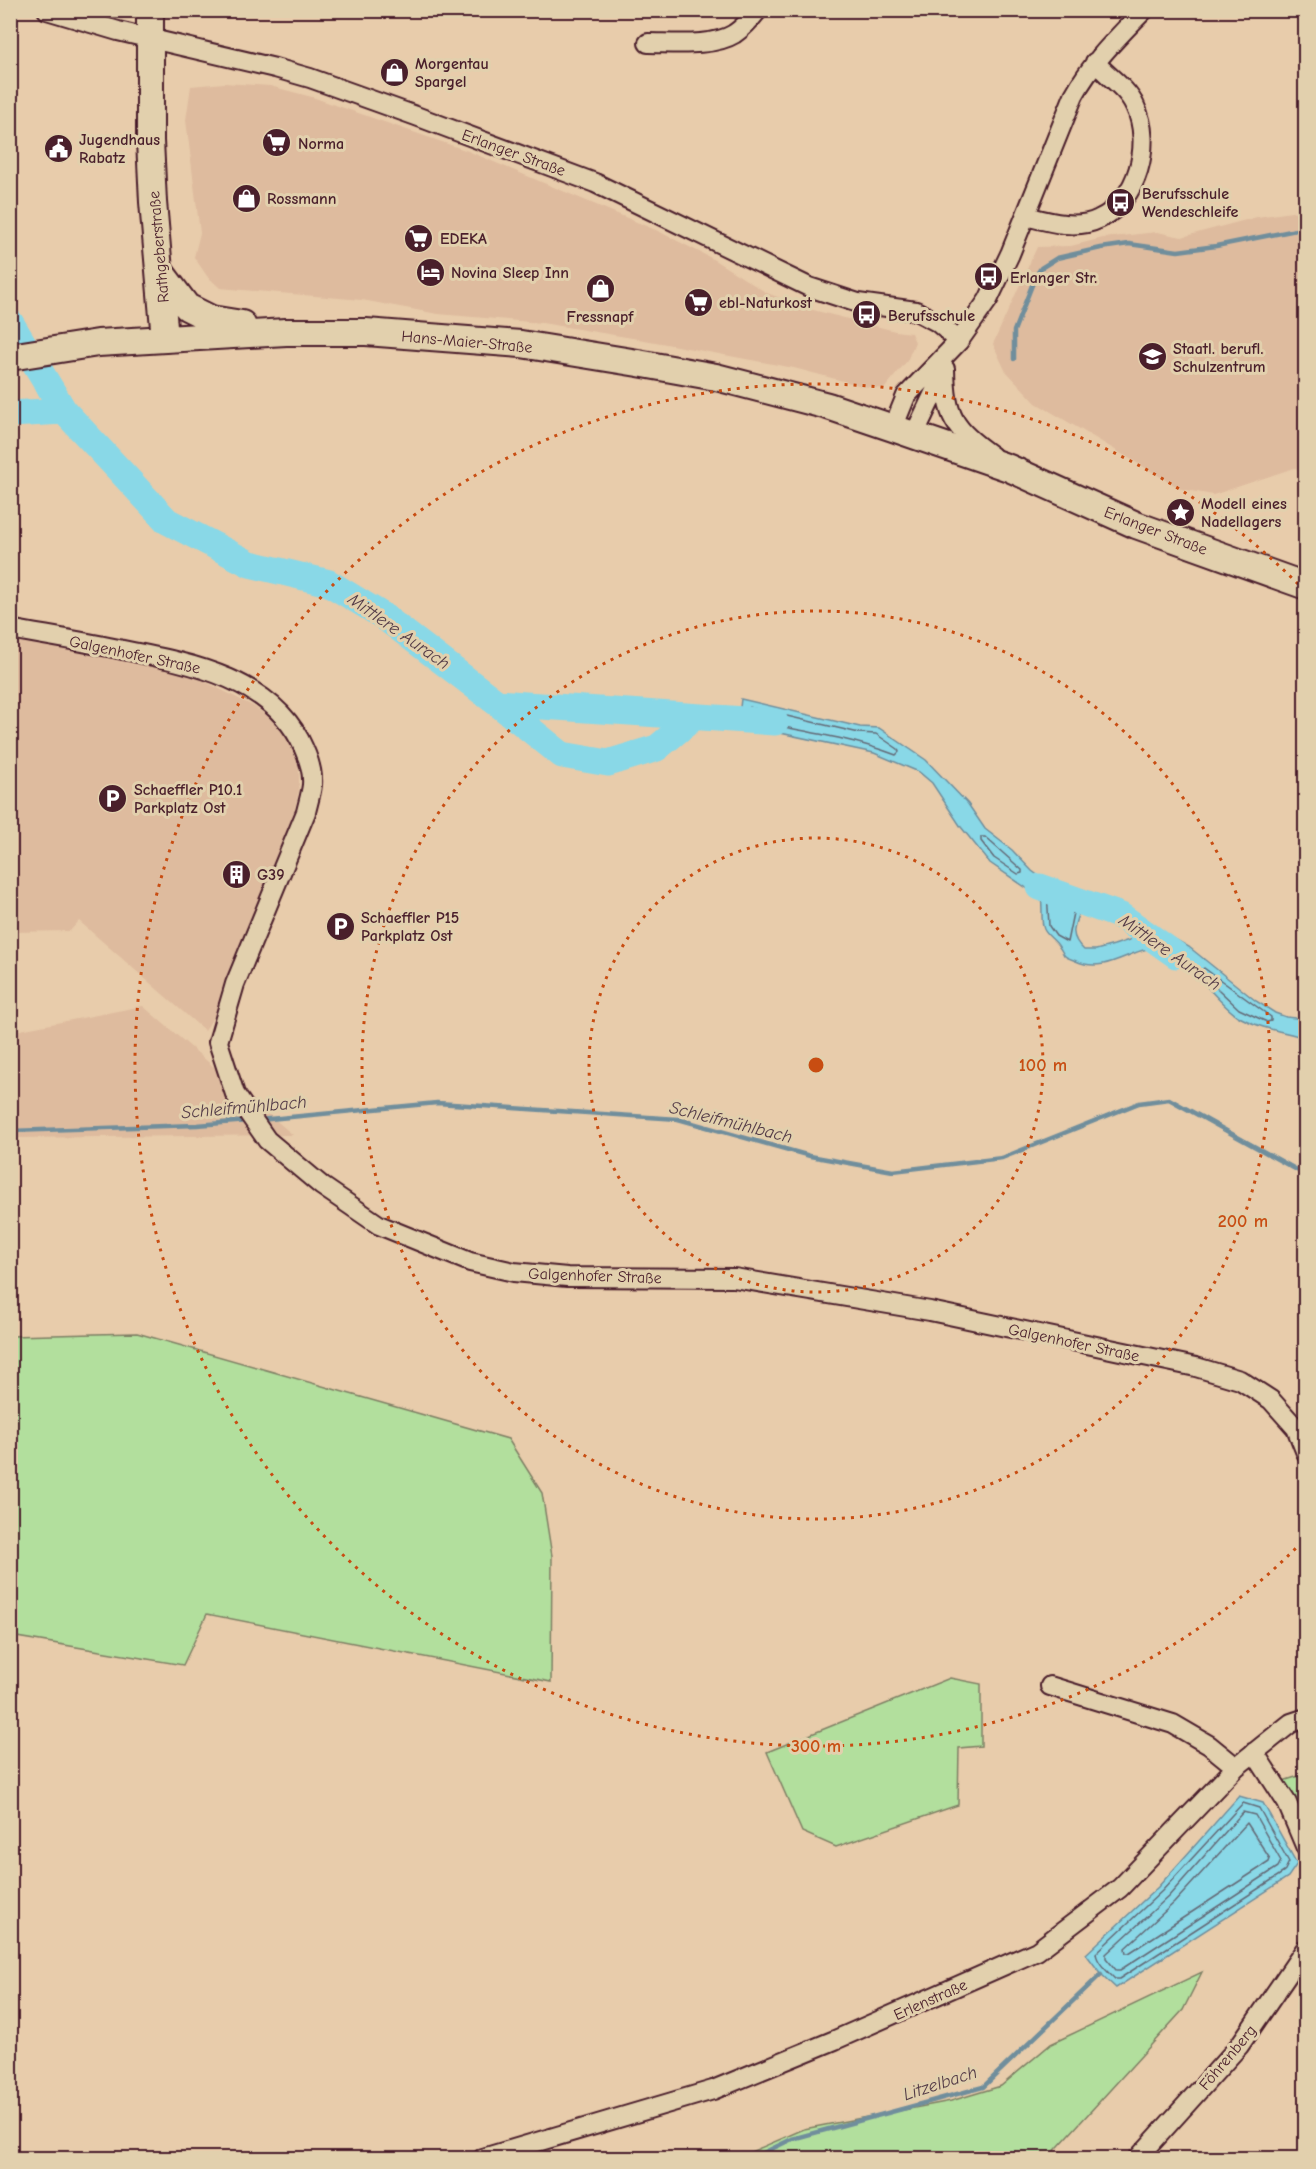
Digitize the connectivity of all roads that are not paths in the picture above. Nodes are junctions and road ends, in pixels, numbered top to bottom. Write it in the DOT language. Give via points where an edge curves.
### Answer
graph roads {
  1 [pos="47,10"];
  2 [pos="150,10"];
  3 [pos="758,10"];
  4 [pos="1144,10"];
  5 [pos="150,39"];
  6 [pos="648,43"];
  7 [pos="1095,62"];
  8 [pos="1026,216"];
  9 [pos="160,271"];
  10 [pos="286,332"];
  11 [pos="165,339"];
  12 [pos="959,341"];
  13 [pos="10,357"];
  14 [pos="945,369"];
  15 [pos="904,432"];
  16 [pos="1009,468"];
  17 [pos="1305,586"];
  18 [pos="10,629"];
  19 [pos="1305,1453"];
  20 [pos="1050,1686"];
  21 [pos="1305,1718"];
  22 [pos="1254,1752"];
  23 [pos="1236,1767"];
  24 [pos="1305,1848"];
  25 [pos="1305,1948"];
  26 [pos="483,2158"];
  27 [pos="1138,2158"];
  1 -- 5 [label="street, Erlanger Straße"];
  2 -- 5 [label="street, Rathgeberstraße"];
  3 -- 6 [label="street" via="723,39"];
  4 -- 7 [label="street"];
  5 -- 9 [label="street, Rathgeberstraße" via="150,141"];
  5 -- 12 [label="street, Erlanger Straße" via="310,78 505,149 595,183 809,287 858,303 916,311"];
  7 -- 8 [label="street" via="1074,95"];
  7 -- 8 [label="street" via="1130,96 1139,116 1141,153 1132,186 1108,214 1090,222 1060,223"];
  8 -- 12 [label="street" via="984,306"];
  9 -- 10 [label="street" via="187,307 211,319"];
  9 -- 11 [label="street, Rathgeberstraße"];
  10 -- 11 [label="street, Hans-Maier-Straße"];
  10 -- 15 [label="street, Hans-Maier-Straße" via="366,332 521,344 716,377 828,406"];
  11 -- 13 [label="street, Hans-Maier-Straße" via="66,347"];
  12 -- 14 [label="street"];
  12 -- 15 [label="street" via="906,396"];
  14 -- 15 [label="street"];
  14 -- 16 [label="street, Erlanger Straße" via="948,406 956,424 974,443"];
  15 -- 16 [label="street, Erlanger Straße"];
  16 -- 17 [label="street, Erlanger Straße" via="1136,525"];
  18 -- 19 [label="street, Galgenhofer Straße" via="175,660 212,671 247,688 279,711 298,734 309,762 312,784 306,812 235,984 218,1042 235,1094 267,1140 322,1186 379,1225 470,1262 514,1272 567,1277 734,1278 930,1311 1196,1367 1240,1380 1271,1400 1296,1428"];
  20 -- 23 [label="street" via="1173,1724"];
  21 -- 22 [label="street, Erlenstraße" via="1291,1723"];
  22 -- 23 [label="street, Erlenstraße"];
  22 -- 24 [label="street" via="1287,1803"];
  23 -- 26 [label="street, Erlenstraße" via="1120,1888 1037,1951 713,2090"];
  25 -- 27 [label="street, Föhrenberg" via="1239,2046"];
}
